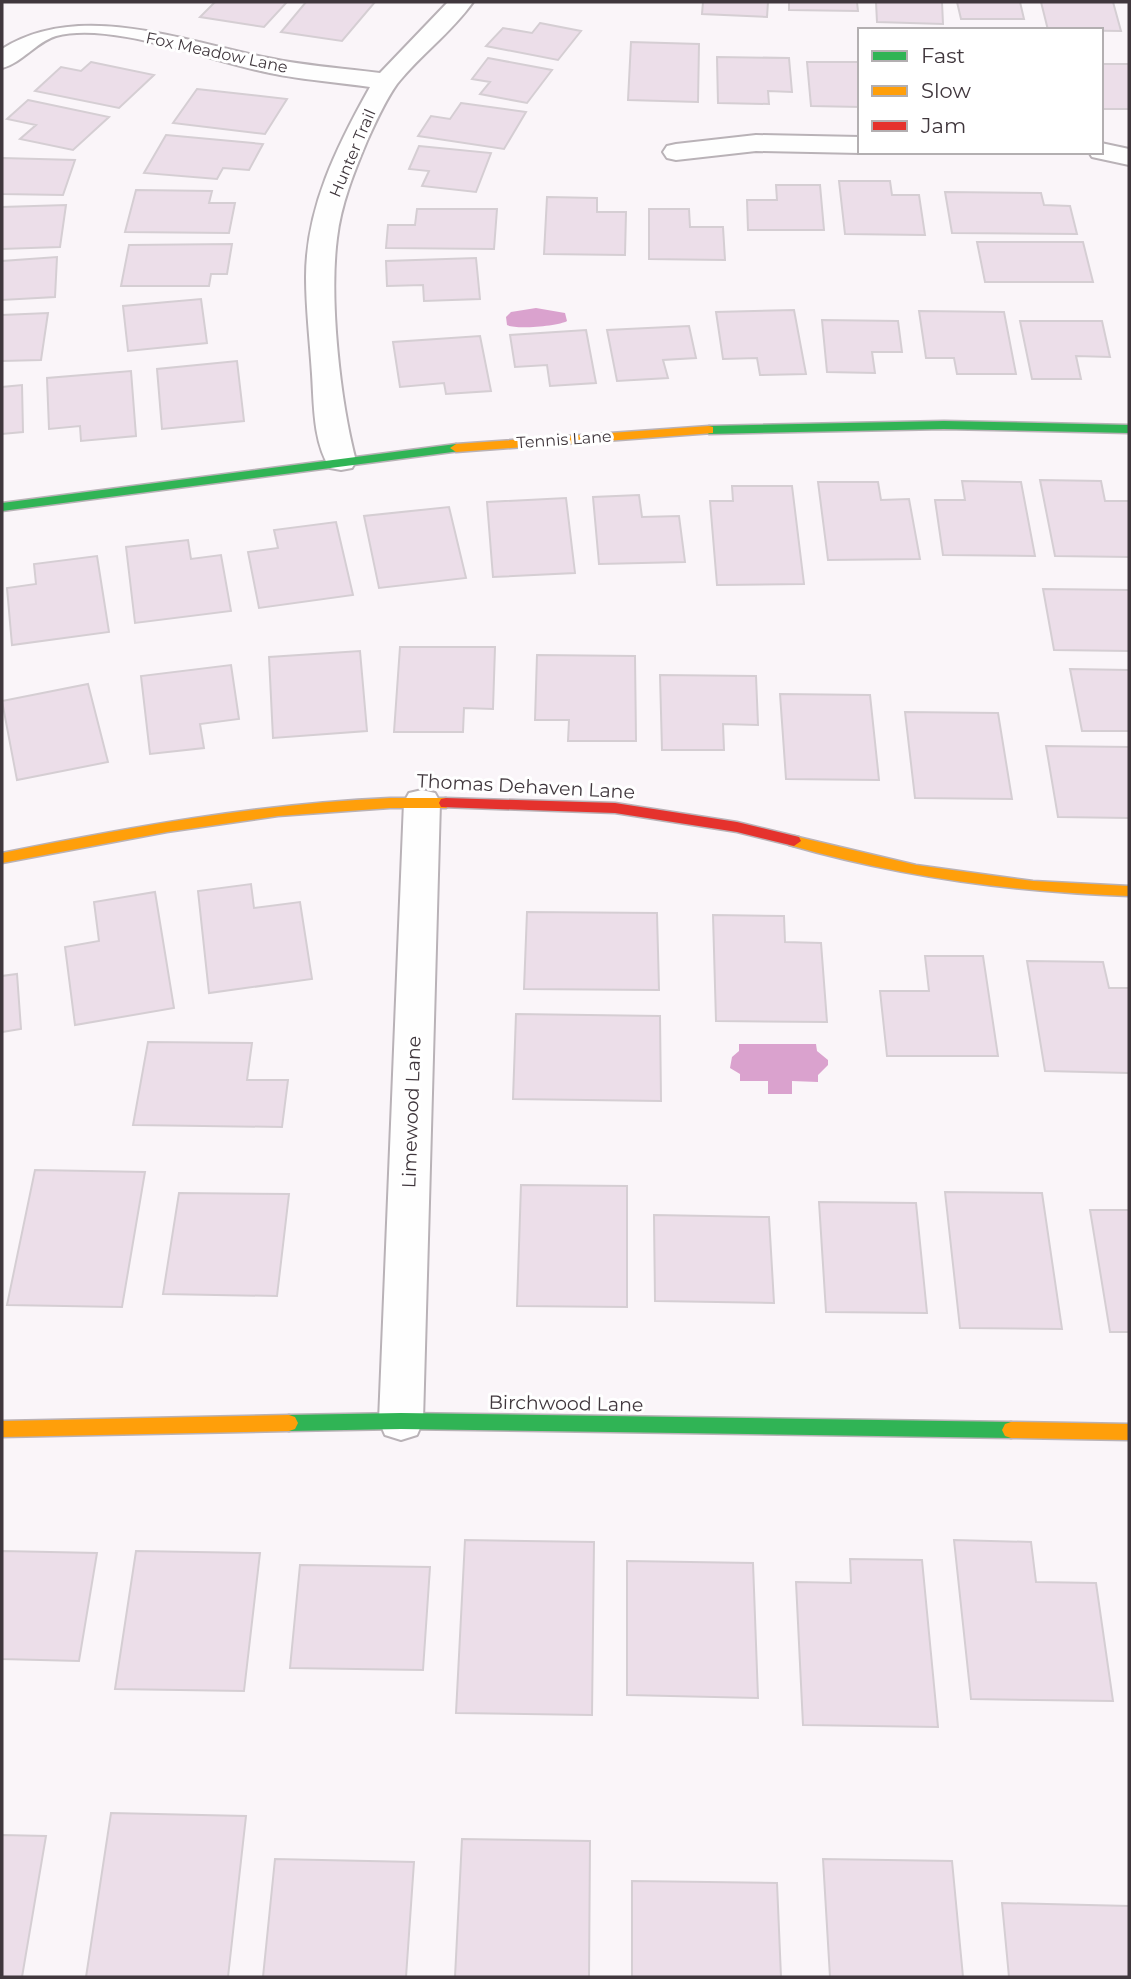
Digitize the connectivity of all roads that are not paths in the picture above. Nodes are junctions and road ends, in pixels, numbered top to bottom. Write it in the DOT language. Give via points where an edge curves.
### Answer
graph roads {
  1 [pos="461,2"];
  2 [pos="2,61"];
  3 [pos="386,81"];
  4 [pos="858,145"];
  5 [pos="1103,151"];
  6 [pos="676,152"];
  7 [pos="1129,157"];
  8 [pos="1129,429"];
  9 [pos="341,461"];
  10 [pos="2,507"];
  11 [pos="422,802"];
  12 [pos="2,858"];
  13 [pos="1129,891"];
  14 [pos="401,1421"];
  15 [pos="2,1429"];
  16 [pos="1129,1432"];
  1 -- 3 [label="street, Hunter Trail"];
  2 -- 3 [label="street, Fox Meadow Lane" via="49,30 80,26 115,28 270,66"];
  3 -- 9 [label="street, Hunter Trail" via="336,184 323,236 320,276 330,421"];
  4 -- 6 [label="street" via="756,143"];
  5 -- 7 [label="street"];
  8 -- 9 [label="street, Tennis Lane" via="911,425 684,431"];
  9 -- 10 [label="street, Tennis Lane"];
  11 -- 12 [label="street, Thomas Dehaven Lane" via="356,803 208,818"];
  11 -- 13 [label="street, Thomas Dehaven Lane" via="615,808 737,827 916,870 1033,886"];
  11 -- 14 [label="street, Limewood Lane"];
  14 -- 15 [label="street, Birchwood Lane"];
  14 -- 16 [label="street, Birchwood Lane"];
}
